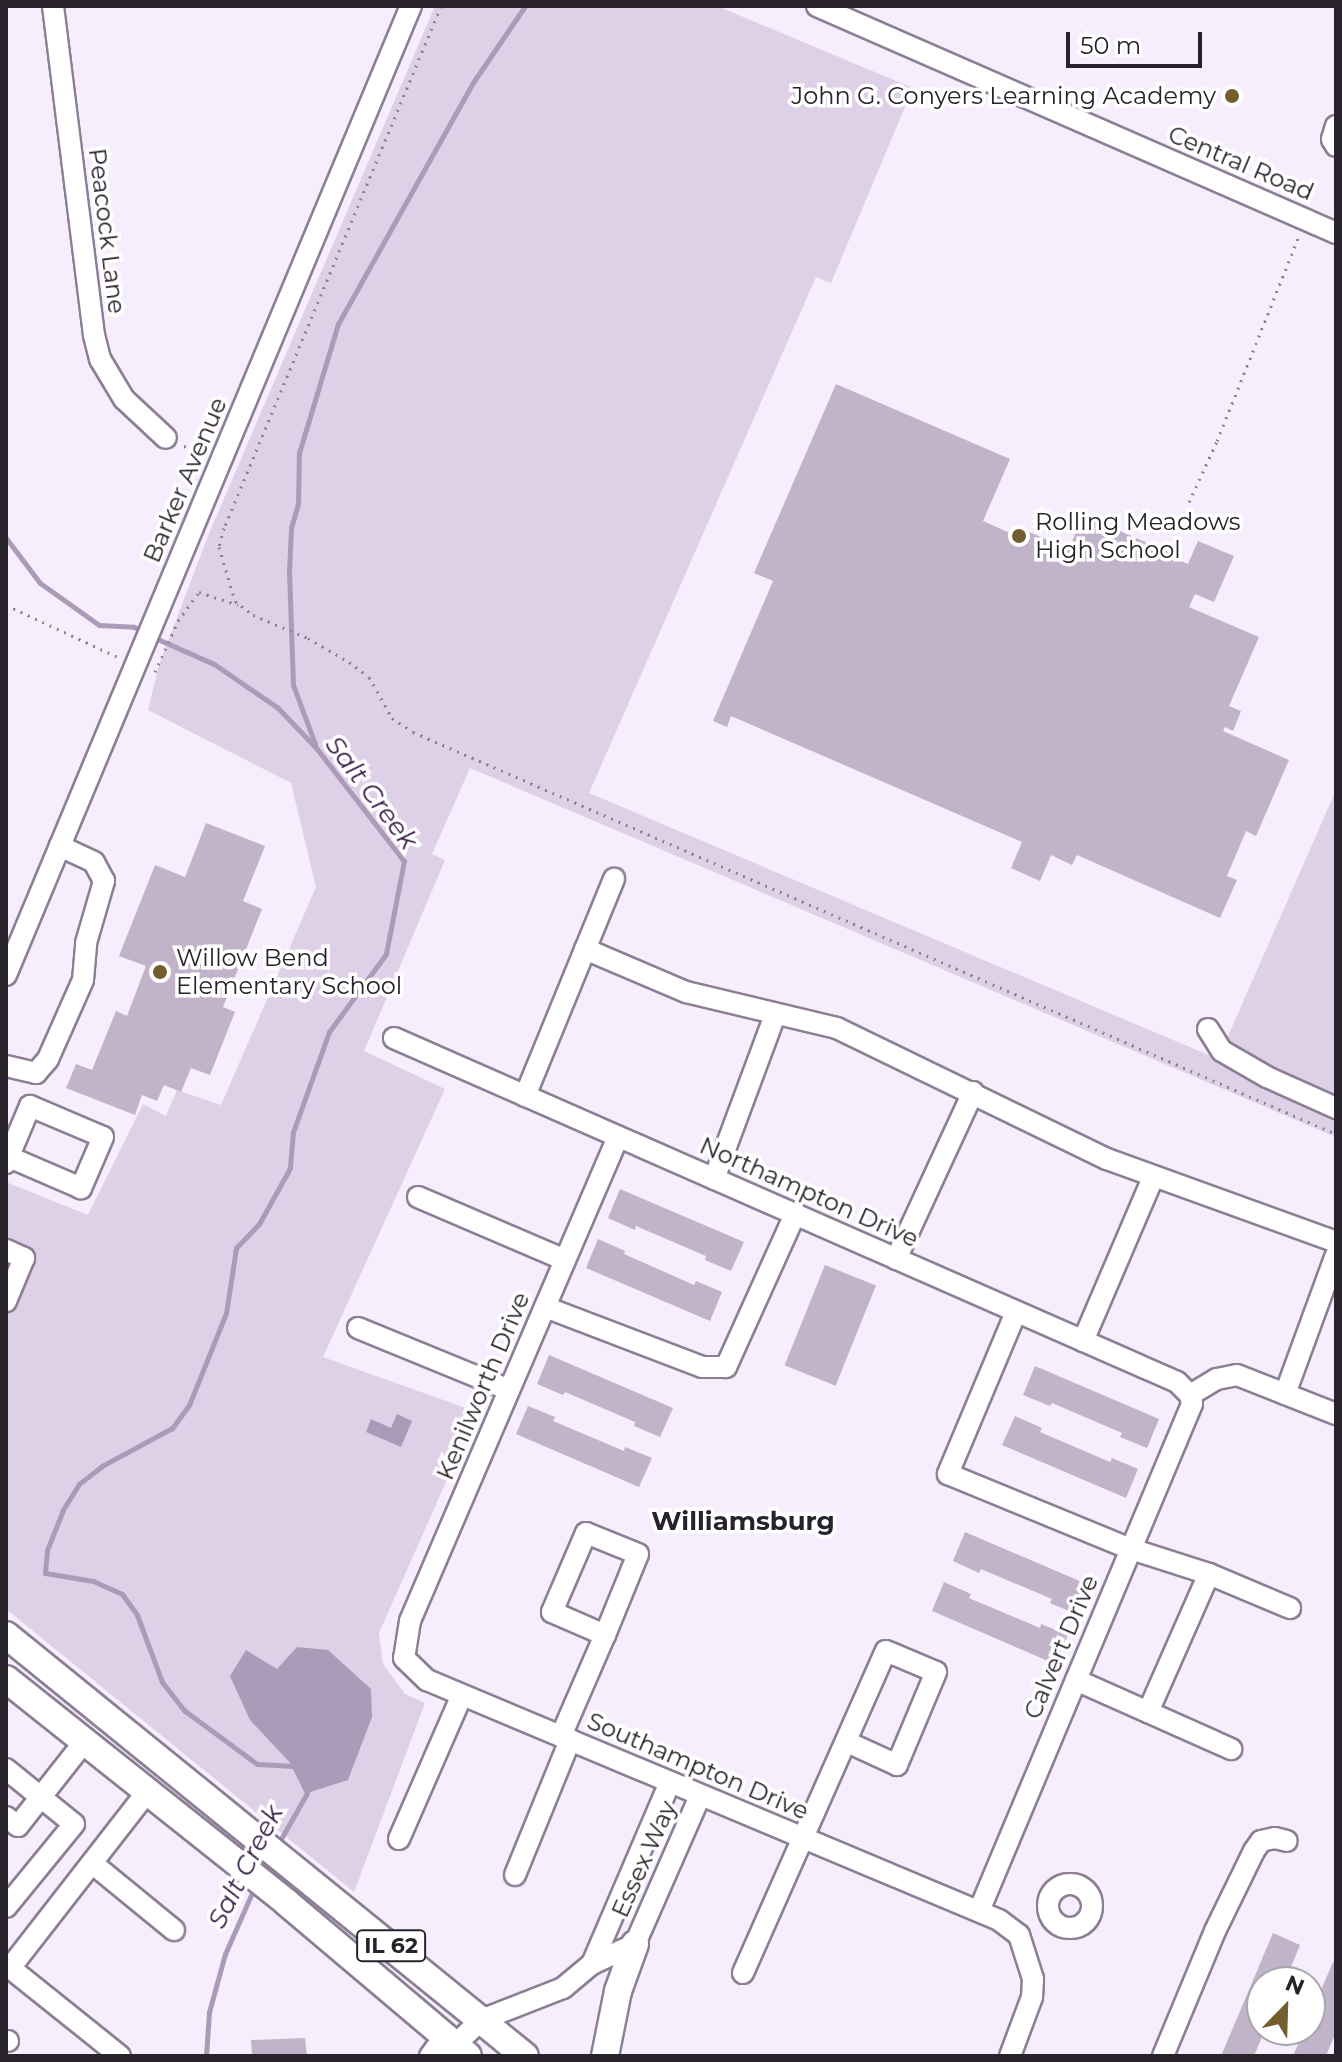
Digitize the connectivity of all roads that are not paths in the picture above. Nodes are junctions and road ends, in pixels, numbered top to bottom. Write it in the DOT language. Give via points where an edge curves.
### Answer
graph roads {
  1 [pos="53,6"];
  2 [pos="411,6"];
  3 [pos="826,8"];
  4 [pos="1336,126"];
  5 [pos="1336,146"];
  6 [pos="1336,233"];
  7 [pos="166,438"];
  8 [pos="60,846"];
  9 [pos="614,879"];
  10 [pos="585,949"];
  11 [pos="6,975"];
  12 [pos="775,1015"];
  13 [pos="1208,1029"];
  14 [pos="394,1038"];
  15 [pos="6,1066"];
  16 [pos="973,1092"];
  17 [pos="525,1096"];
  18 [pos="1336,1108"];
  19 [pos="618,1137"];
  20 [pos="8,1155"];
  21 [pos="1153,1178"];
  22 [pos="714,1179"];
  23 [pos="418,1197"];
  24 [pos="795,1214"];
  25 [pos="1336,1242"];
  26 [pos="6,1250"];
  27 [pos="1336,1255"];
  28 [pos="896,1259"];
  29 [pos="565,1260"];
  30 [pos="6,1301"];
  31 [pos="545,1307"];
  32 [pos="1016,1312"];
  33 [pos="358,1328"];
  34 [pos="1083,1341"];
  35 [pos="509,1390"];
  36 [pos="1285,1394"];
  37 [pos="1191,1400"];
  38 [pos="1336,1414"];
  39 [pos="1131,1549"];
  40 [pos="1209,1574"];
  41 [pos="1290,1608"];
  42 [pos="6,1635"];
  43 [pos="605,1635"];
  44 [pos="404,1658"];
  45 [pos="6,1679"];
  46 [pos="1076,1680"];
  47 [pos="462,1695"];
  48 [pos="1148,1712"];
  49 [pos="566,1738"];
  50 [pos="85,1741"];
  51 [pos="847,1742"];
  52 [pos="1231,1749"];
  53 [pos="6,1769"];
  54 [pos="670,1782"];
  55 [pos="148,1791"];
  56 [pos="700,1796"];
  57 [pos="41,1798"];
  58 [pos="6,1817"];
  59 [pos="399,1839"];
  60 [pos="805,1839"];
  61 [pos="1287,1841"];
  62 [pos="92,1863"];
  63 [pos="515,1875"];
  64 [pos="6,1907"];
  65 [pos="979,1911"];
  66 [pos="1051,1916"];
  67 [pos="174,1930"];
  68 [pos="1019,1935"];
  69 [pos="635,1944"];
  70 [pos="592,1964"];
  71 [pos="743,1973"];
  72 [pos="481,2020"];
  73 [pos="458,2052"];
  74 [pos="120,2056"];
  75 [pos="430,2056"];
  76 [pos="525,2056"];
  77 [pos="605,2056"];
  78 [pos="1010,2056"];
  79 [pos="1163,2056"];
  1 -- 7 [label="street, Peacock Lane" via="100,359 124,399"];
  2 -- 8 [label="street, Barker Avenue"];
  3 -- 6 [label="street, Central Road"];
  4 -- 5 [label="street"];
  8 -- 11 [label="street, Barker Avenue"];
  8 -- 15 [label="street" via="94,862 104,881 86,943 83,980 65,1025 36,1073"];
  9 -- 10 [label="street"];
  10 -- 12 [label="street" via="686,992"];
  10 -- 17 [label="street"];
  12 -- 16 [label="street" via="837,1028"];
  12 -- 22 [label="street"];
  13 -- 18 [label="street" via="1222,1051"];
  14 -- 17 [label="street, Northampton Drive"];
  16 -- 21 [label="street"];
  16 -- 28 [label="street"];
  17 -- 19 [label="street, Northampton Drive"];
  19 -- 22 [label="street, Northampton Drive"];
  19 -- 29 [label="street, Kenilworth Drive"];
  20 -- 20 [label="street" via="81,1188 103,1137 30,1106"];
  21 -- 25 [label="street"];
  21 -- 34 [label="street"];
  22 -- 24 [label="street, Northampton Drive"];
  23 -- 29 [label="street"];
  24 -- 28 [label="street, Northampton Drive"];
  24 -- 31 [label="street" via="726,1367 702,1367"];
  26 -- 30 [label="street" via="24,1258"];
  27 -- 36 [label="street"];
  28 -- 32 [label="street, Northampton Drive"];
  29 -- 31 [label="street, Kenilworth Drive"];
  31 -- 35 [label="street, Kenilworth Drive"];
  32 -- 34 [label="street, Northampton Drive"];
  32 -- 39 [label="street" via="948,1474"];
  33 -- 35 [label="street"];
  34 -- 37 [label="street, Northampton Drive" via="1177,1382"];
  35 -- 44 [label="street, Kenilworth Drive" via="410,1621"];
  36 -- 37 [label="street" via="1237,1375 1217,1379"];
  36 -- 38 [label="street"];
  37 -- 39 [label="street, Calvert Drive"];
  39 -- 40 [label="street"];
  39 -- 46 [label="street, Calvert Drive"];
  40 -- 41 [label="street"];
  40 -- 48 [label="street"];
  42 -- 72 [label="main road, IL 62"];
  43 -- 43 [label="street" via="638,1554 586,1533 552,1612"];
  43 -- 49 [label="street"];
  44 -- 47 [label="street, Southampton Drive" via="427,1680"];
  45 -- 50 [label="main road, IL 62"];
  46 -- 48 [label="street"];
  46 -- 65 [label="street, Calvert Drive"];
  47 -- 49 [label="street, Southampton Drive"];
  47 -- 59 [label="street"];
  48 -- 52 [label="street"];
  49 -- 54 [label="street, Southampton Drive"];
  49 -- 63 [label="street"];
  50 -- 55 [label="main road, IL 62"];
  50 -- 57 [label="street"];
  51 -- 51 [label="street" via="886,1651 936,1672 897,1765"];
  51 -- 60 [label="street"];
  53 -- 57 [label="street"];
  54 -- 56 [label="street, Southampton Drive"];
  54 -- 70 [label="street, Essex Way"];
  55 -- 62 [label="street"];
  55 -- 73 [label="main road, IL 62"];
  56 -- 60 [label="street, Southampton Drive"];
  56 -- 69 [label="street, Essex Way"];
  57 -- 58 [label="street" via="18,1826"];
  57 -- 64 [label="street" via="74,1824"];
  60 -- 65 [label="street, Southampton Drive"];
  60 -- 71 [label="street" via="793,1854"];
  61 -- 79 [label="street" via="1261,1841 1254,1851"];
  62 -- 67 [label="street"];
  62 -- 74 [label="street" via="10,1968"];
  65 -- 68 [label="street, Southampton Drive"];
  66 -- 68 [label="street"];
  68 -- 78 [label="street" via="1028,1957 1032,1997"];
  69 -- 70 [label="street, Essex Way"];
  69 -- 77 [label="main road" via="618,1991"];
  70 -- 72 [label="street, Essex Way" via="563,1988"];
  72 -- 73 [label="street, Essex Way"];
  72 -- 76 [label="main road, IL 62"];
  73 -- 75 [label="street" via="436,2048"];
}
